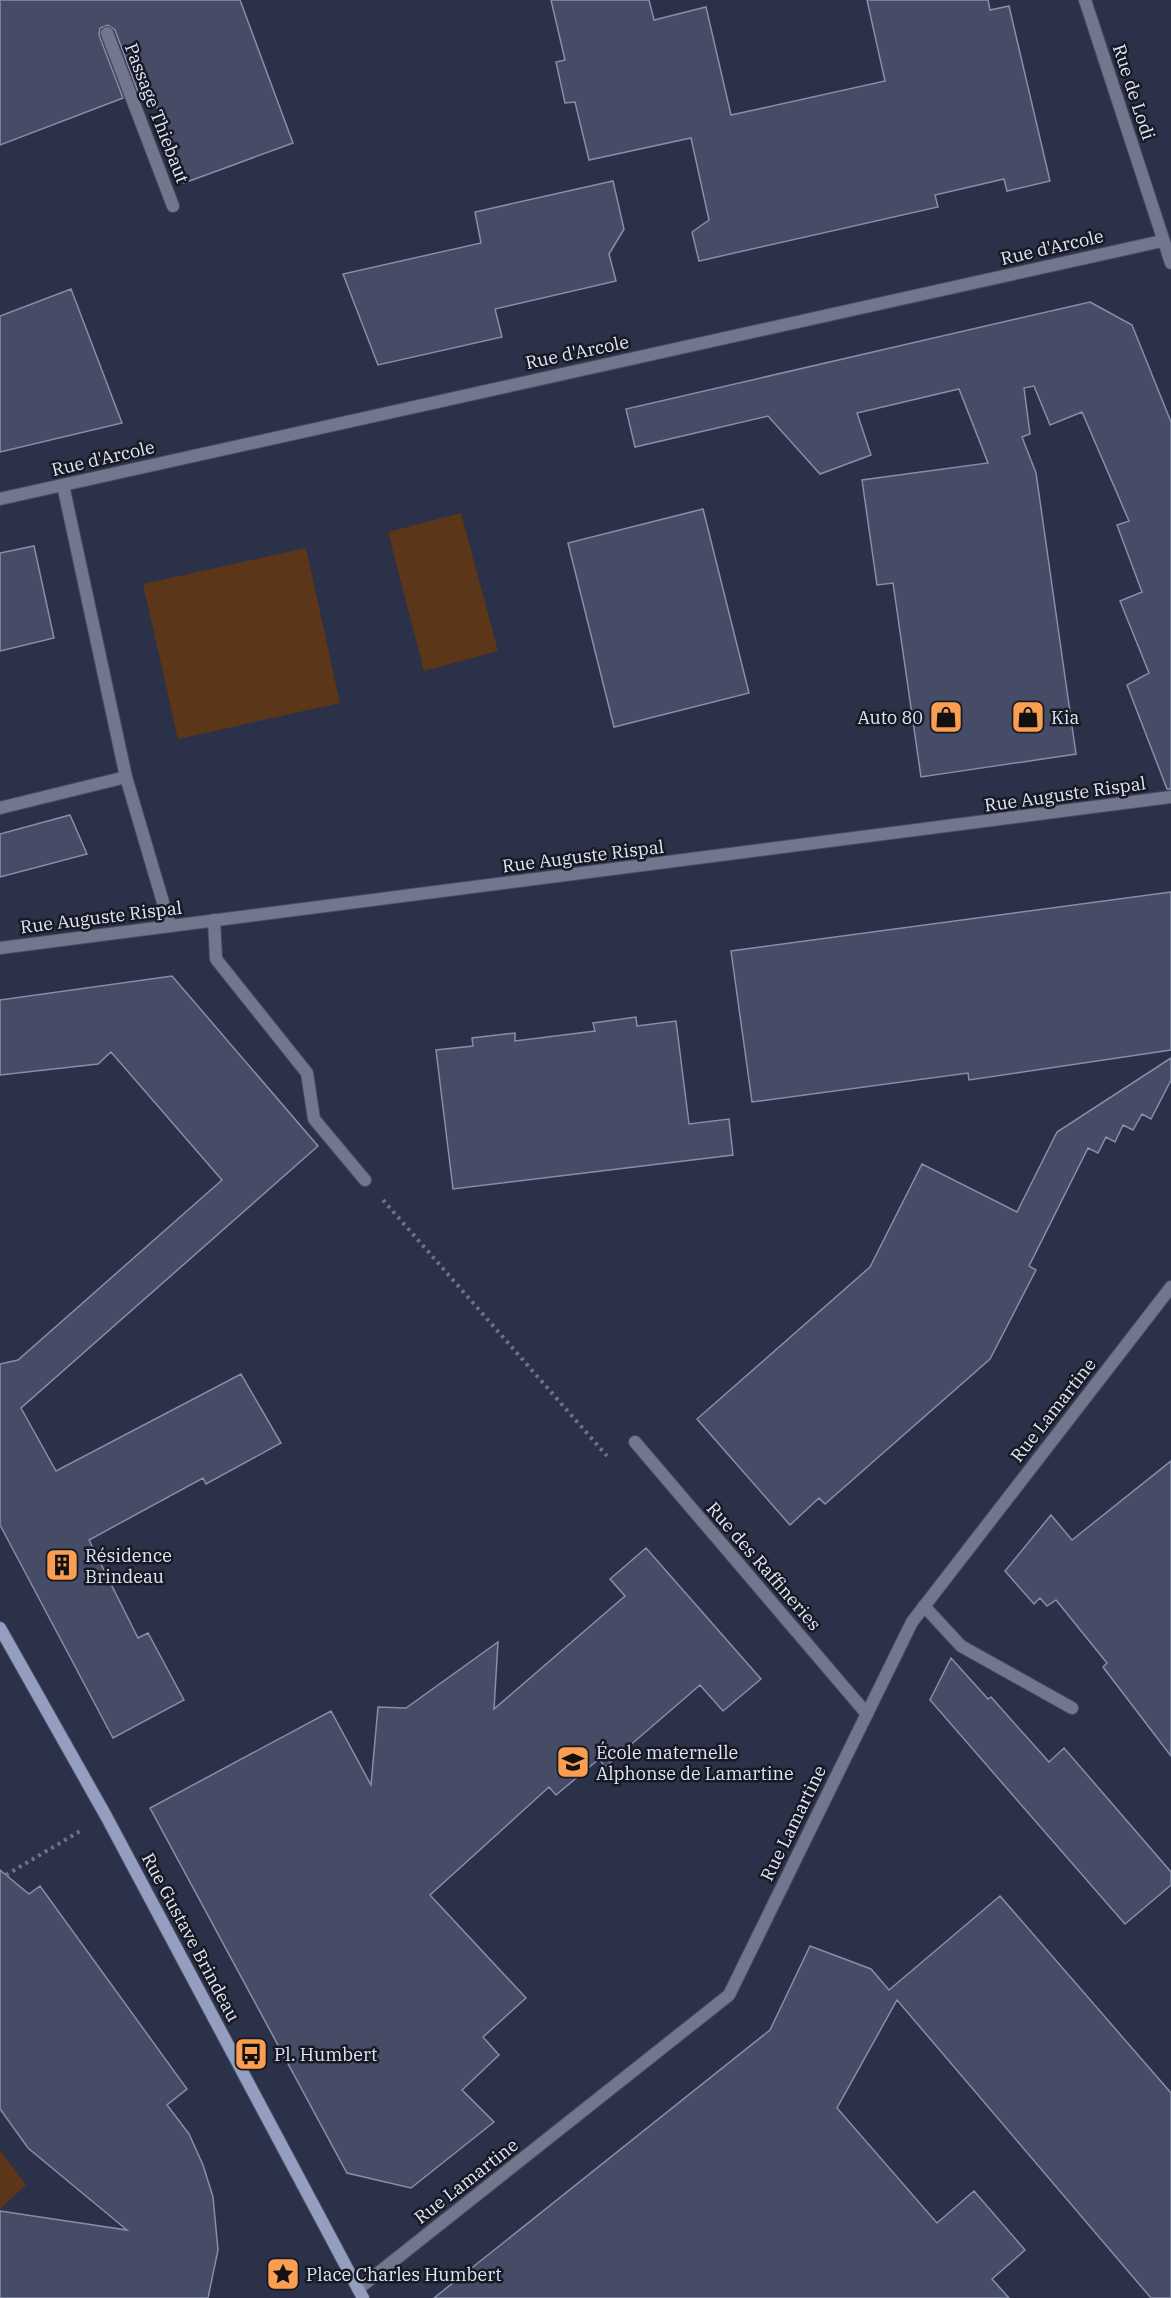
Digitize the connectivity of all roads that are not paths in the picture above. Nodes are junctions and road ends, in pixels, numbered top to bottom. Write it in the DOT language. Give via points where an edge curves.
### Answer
graph roads {
  1 [pos="1085,0"];
  2 [pos="107,33"];
  3 [pos="173,206"];
  4 [pos="1162,241"];
  5 [pos="1171,263"];
  6 [pos="63,485"];
  7 [pos="0,499"];
  8 [pos="126,777"];
  9 [pos="1171,798"];
  10 [pos="0,808"];
  11 [pos="214,920"];
  12 [pos="170,926"];
  13 [pos="0,948"];
  14 [pos="365,1180"];
  15 [pos="1171,1287"];
  16 [pos="635,1442"];
  17 [pos="924,1606"];
  18 [pos="0,1628"];
  19 [pos="1072,1708"];
  20 [pos="867,1714"];
  21 [pos="360,2294"];
  1 -- 4 [label="street, Rue de Lodi"];
  2 -- 3 [label="street, Passage Thiebaut"];
  4 -- 5 [label="street, Rue de Lodi"];
  4 -- 6 [label="street, Rue d'Arcole"];
  6 -- 7 [label="street, Rue d'Arcole"];
  6 -- 8 [label="street"];
  8 -- 10 [label="street"];
  8 -- 12 [label="street"];
  9 -- 11 [label="street, Rue Auguste Rispal"];
  11 -- 12 [label="street, Rue Auguste Rispal"];
  11 -- 14 [label="street" via="216,960 307,1073 314,1119"];
  12 -- 13 [label="street, Rue Auguste Rispal"];
  15 -- 17 [label="street, Rue Lamartine"];
  16 -- 20 [label="street, Rue des Raffineries"];
  17 -- 19 [label="street" via="961,1646"];
  17 -- 20 [label="street, Rue Lamartine" via="912,1622"];
  18 -- 21 [label="street, Rue Gustave Brindeau"];
  20 -- 21 [label="street, Rue Lamartine" via="729,1995"];
}
